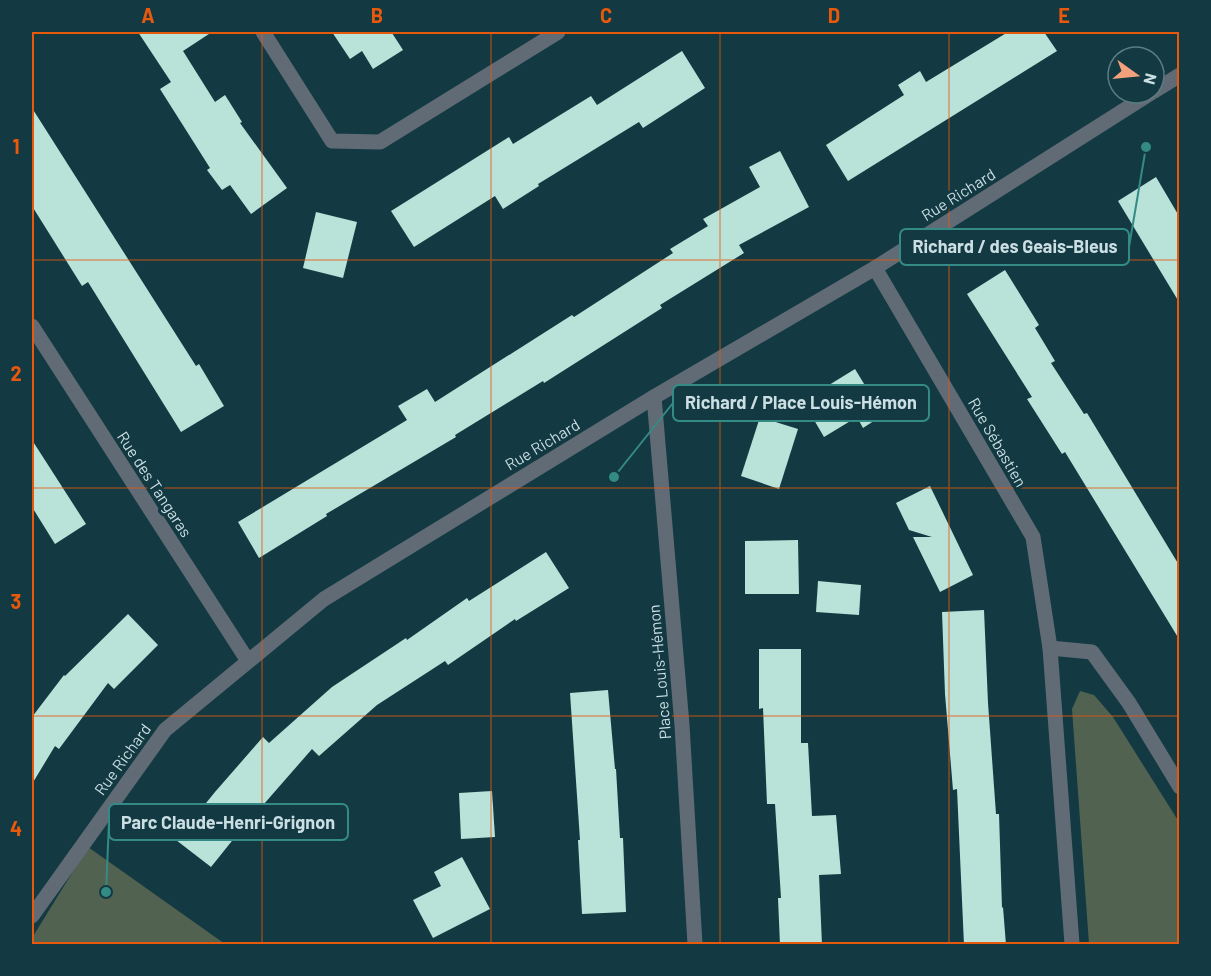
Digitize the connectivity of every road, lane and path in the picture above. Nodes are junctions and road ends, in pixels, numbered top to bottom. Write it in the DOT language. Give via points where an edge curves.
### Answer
graph roads {
  1 [pos="263,32"];
  2 [pos="558,32"];
  3 [pos="1132,105"];
  4 [pos="875,268"];
  5 [pos="32,326"];
  6 [pos="654,397"];
  7 [pos="1050,648"];
  8 [pos="248,661"];
  9 [pos="1179,787"];
  10 [pos="32,916"];
  11 [pos="695,945"];
  12 [pos="1072,945"];
  1 -- 2 [label="street" via="333,141 380,142"];
  3 -- 4 [label="street, Rue Richard"];
  4 -- 6 [label="street, Rue Richard"];
  4 -- 7 [label="street, Rue Sébastien" via="1033,537"];
  5 -- 8 [label="street, Rue des Tangaras"];
  6 -- 8 [label="street, Rue Richard" via="324,599"];
  6 -- 11 [label="street, Place Louis-Hémon" via="682,725"];
  7 -- 9 [label="street" via="1092,652 1129,703"];
  7 -- 12 [label="street, Rue Sébastien"];
  8 -- 10 [label="street, Rue Richard" via="165,730"];
}
